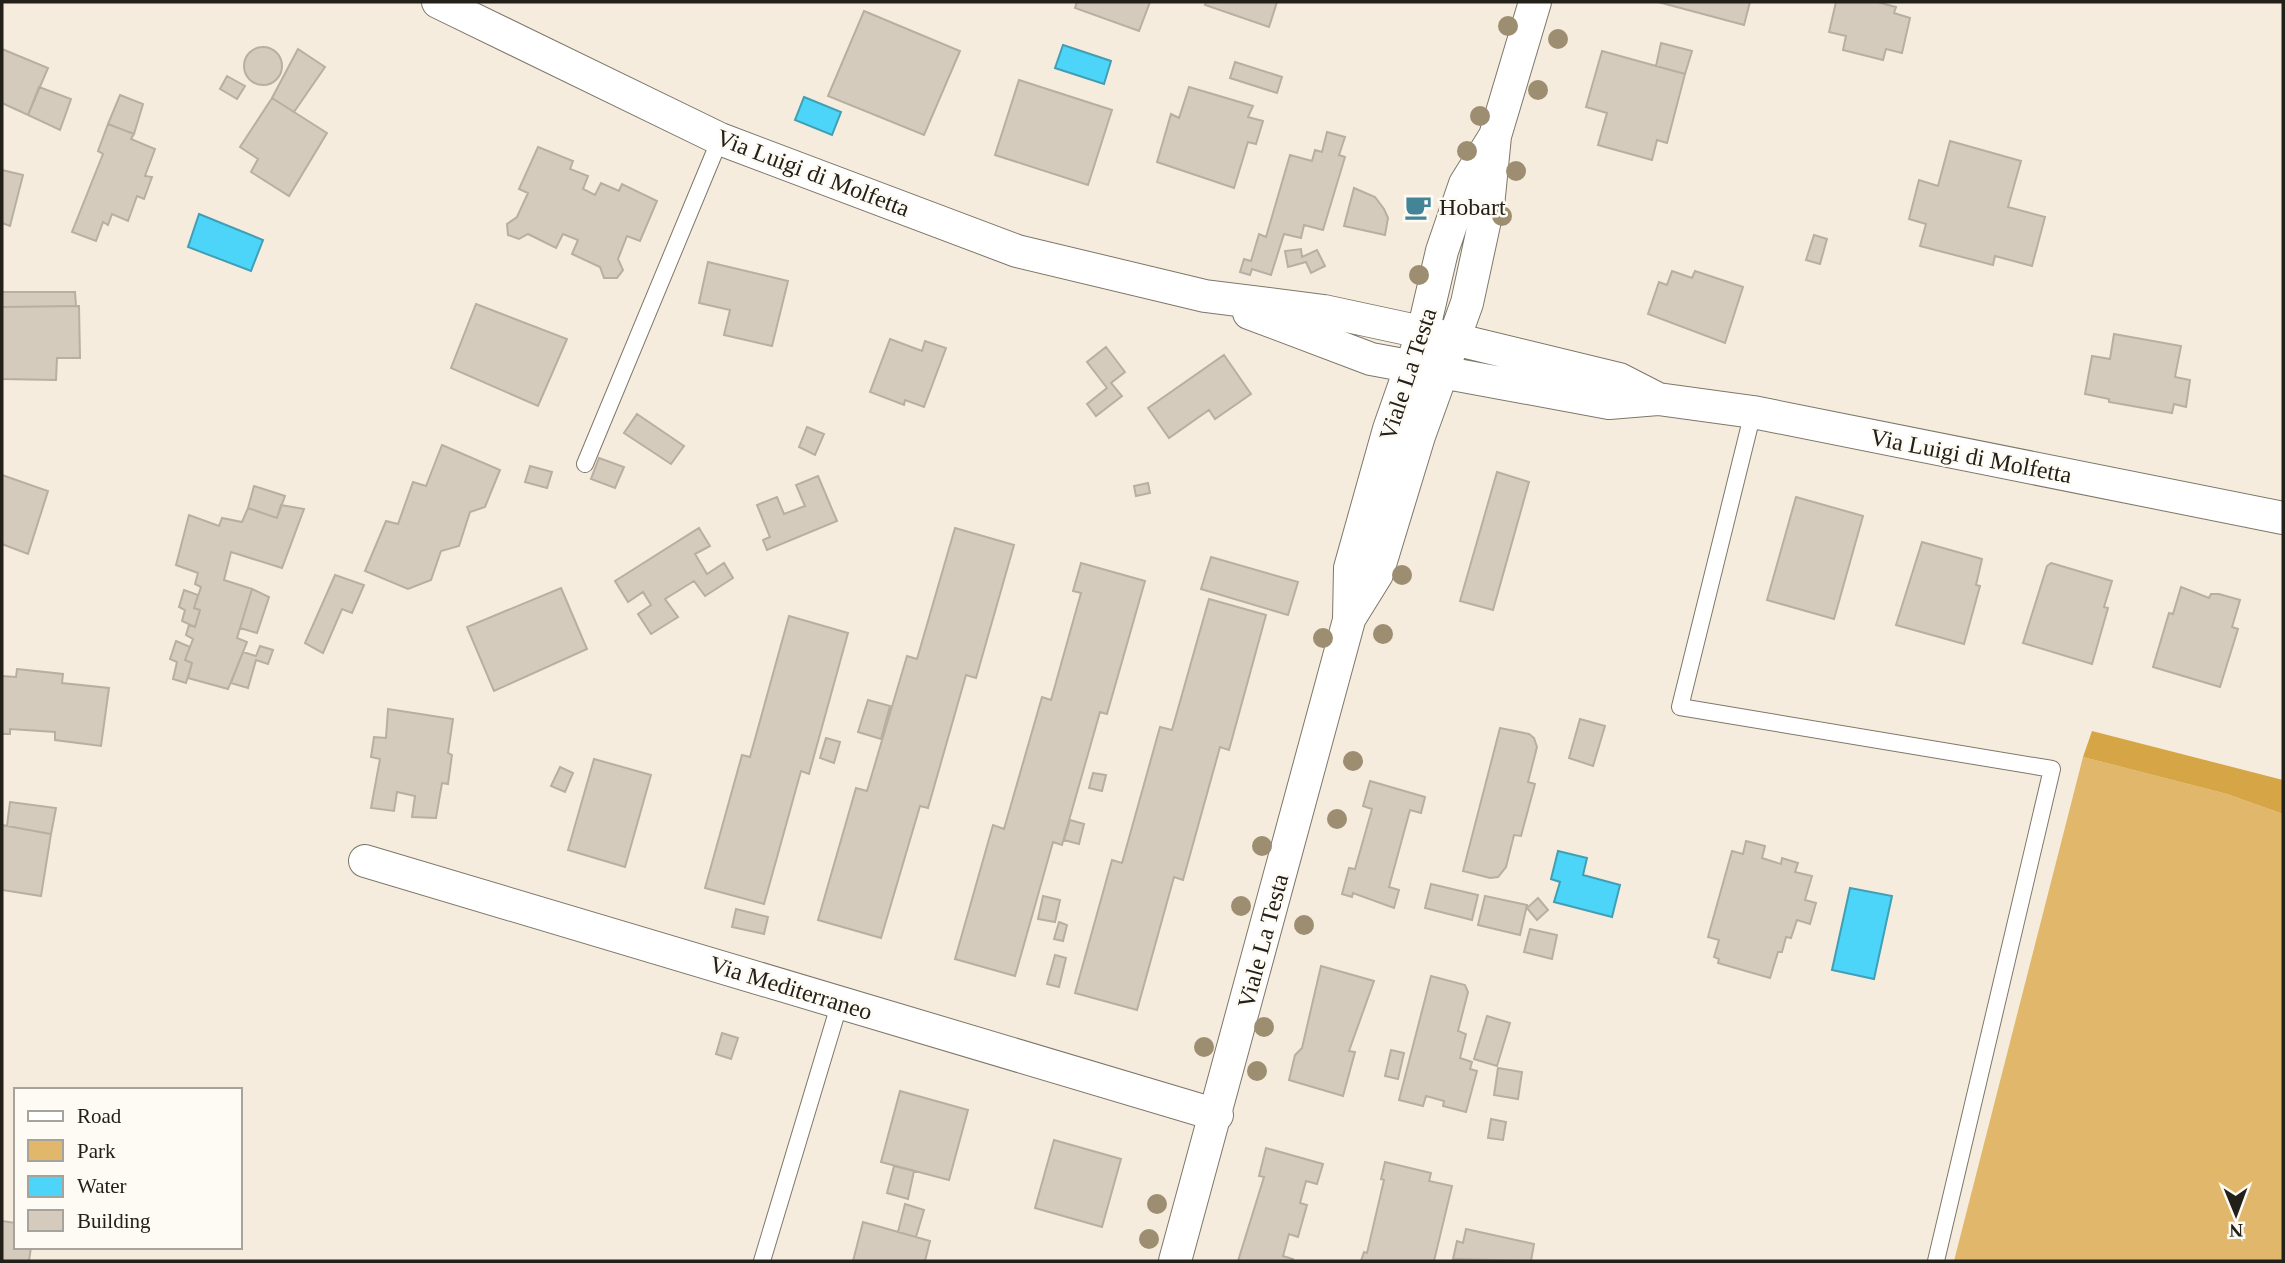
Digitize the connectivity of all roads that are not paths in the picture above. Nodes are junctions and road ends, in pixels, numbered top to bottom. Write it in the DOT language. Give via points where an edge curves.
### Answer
graph roads {
  1 [pos="438,2"];
  2 [pos="1535,2"];
  3 [pos="495,15"];
  4 [pos="1494,136"];
  5 [pos="720,139"];
  6 [pos="1205,296"];
  7 [pos="1423,332"];
  8 [pos="1454,339"];
  9 [pos="1411,366"];
  10 [pos="1444,372"];
  11 [pos="1658,399"];
  12 [pos="1753,412"];
  13 [pos="585,464"];
  14 [pos="2283,519"];
  15 [pos="1349,620"];
  16 [pos="365,861"];
  17 [pos="840,1002"];
  18 [pos="1217,1115"];
  19 [pos="762,1261"];
  20 [pos="1175,1261"];
  21 [pos="1936,1261"];
  1 -- 3 [label="street, Via Luigi di Molfetta"];
  2 -- 4 [label="street, Viale La Testa"];
  3 -- 5 [label="street, Via Luigi di Molfetta"];
  4 -- 7 [label="street, Viale La Testa" via="1465,184 1442,251"];
  4 -- 8 [label="street, Viale La Testa" via="1488,206 1467,303"];
  5 -- 6 [label="street, Via Luigi di Molfetta" via="1017,251"];
  5 -- 13 [label="lane"];
  6 -- 7 [label="street, Via Luigi di Molfetta" via="1324,311"];
  6 -- 9 [label="street, Via Luigi di Molfetta" via="1371,359"];
  7 -- 8 [label="street, Via Luigi di Molfetta"];
  7 -- 9 [label="street, Viale La Testa"];
  8 -- 10 [label="street, Viale La Testa"];
  8 -- 11 [label="street, Via Luigi di Molfetta" via="1619,379"];
  9 -- 10 [label="street, Via Luigi di Molfetta"];
  9 -- 15 [label="street, Viale La Testa" via="1350,568"];
  10 -- 11 [label="street, Via Luigi di Molfetta" via="1609,403"];
  10 -- 15 [label="street, Viale La Testa" via="1419,436 1377,574"];
  11 -- 12 [label="street, Via Luigi di Molfetta"];
  12 -- 14 [label="street, Via Luigi di Molfetta"];
  12 -- 21 [label="lane" via="1680,707 2052,769"];
  15 -- 18 [label="street, Viale La Testa"];
  16 -- 17 [label="street, Via Mediterraneo"];
  17 -- 18 [label="street, Via Mediterraneo"];
  17 -- 19 [label="lane"];
  18 -- 20 [label="street, Viale La Testa"];
}
